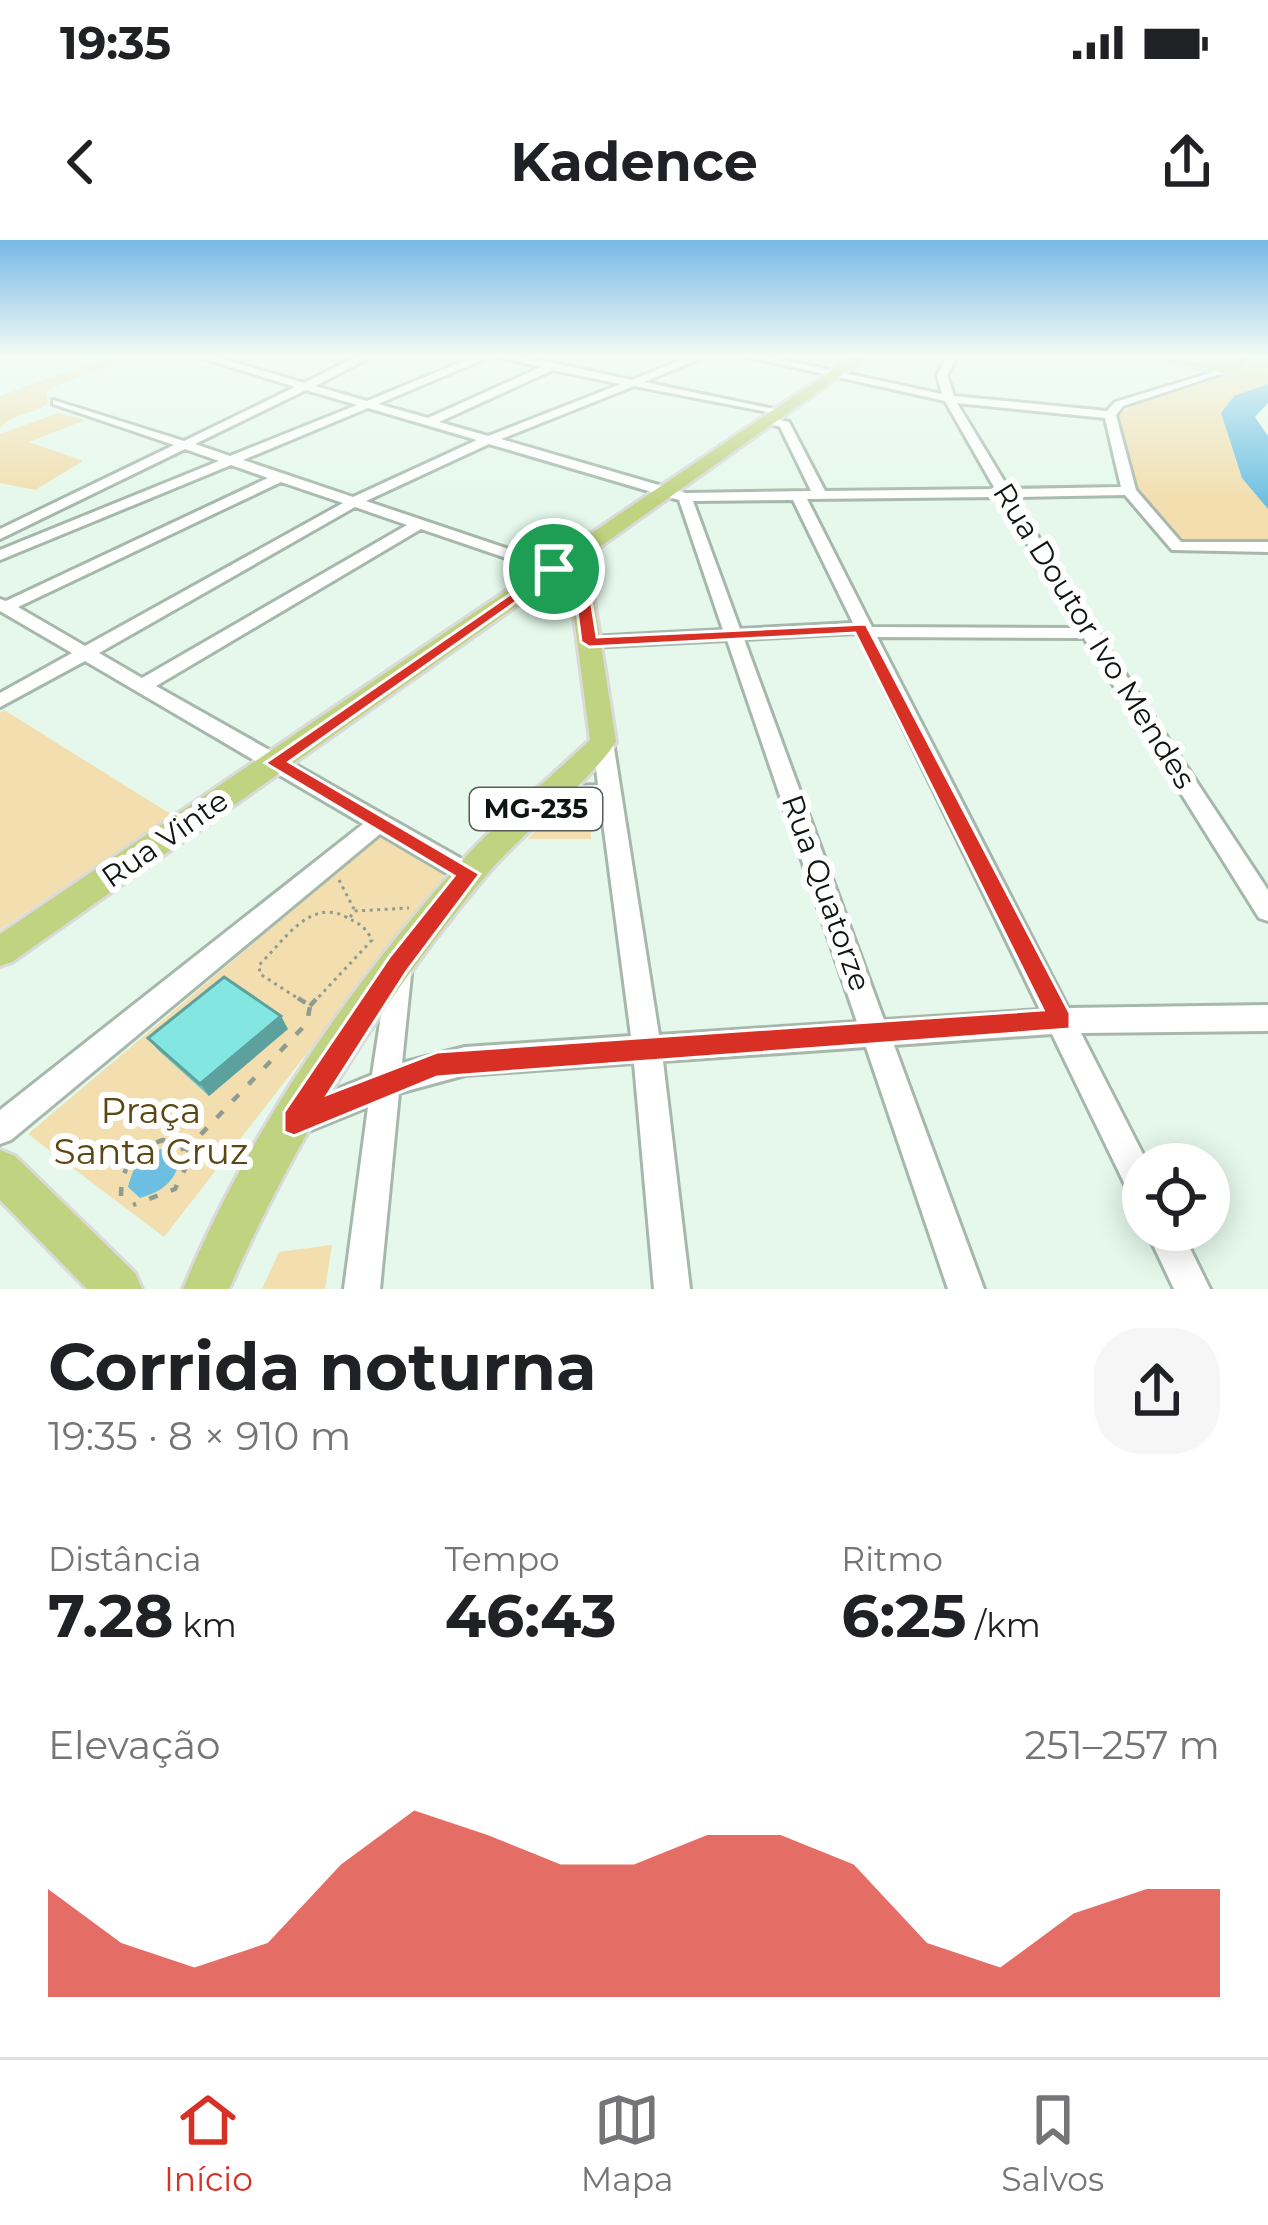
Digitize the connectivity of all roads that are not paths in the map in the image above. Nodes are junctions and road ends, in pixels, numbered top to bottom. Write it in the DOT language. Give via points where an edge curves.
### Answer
graph roads {
  1 [pos="66,405"];
  2 [pos="268,405"];
  3 [pos="368,405"];
  4 [pos="466,405"];
  5 [pos="579,405"];
  6 [pos="723,405"];
  7 [pos="791,405"];
  8 [pos="953,405"];
  9 [pos="1009,405"];
  10 [pos="1118,405"];
  11 [pos="1110,415"];
  12 [pos="774,417"];
  13 [pos="429,422"];
  14 [pos="495,441"];
  15 [pos="185,445"];
  16 [pos="231,460"];
  17 [pos="280,477"];
  18 [pos="1129,491"];
  19 [pos="677,493"];
  20 [pos="1005,493"];
  21 [pos="809,496"];
  22 [pos="358,503"];
  23 [pos="419,524"];
  24 [pos="0,535"];
  25 [pos="1268,547"];
  26 [pos="584,548"];
  27 [pos="0,555"];
  28 [pos="554,569"];
  29 [pos="583,593"];
  30 [pos="3,606"];
  31 [pos="862,630"];
  32 [pos="731,633"];
  33 [pos="1089,633"];
  34 [pos="589,642"];
  35 [pos="89,656"];
  36 [pos="142,686"];
  37 [pos="0,701"];
  38 [pos="603,742"];
  39 [pos="275,763"];
  40 [pos="550,796"];
  41 [pos="613,811"];
  42 [pos="379,823"];
  43 [pos="469,874"];
  44 [pos="1268,911"];
  45 [pos="0,952"];
  46 [pos="399,964"];
  47 [pos="1268,1018"];
  48 [pos="1061,1021"];
  49 [pos="878,1033"];
  50 [pos="646,1049"];
  51 [pos="388,1083"];
  52 [pos="294,1122"];
  53 [pos="0,1129"];
  54 [pos="1122,1145"];
  55 [pos="0,1172"];
  56 [pos="1173,1251"];
  57 [pos="119,1289"];
  58 [pos="206,1289"];
  59 [pos="362,1289"];
  60 [pos="673,1289"];
  61 [pos="966,1289"];
  62 [pos="1192,1289"];
  1 -- 15 [label="street"];
  2 -- 15 [label="street"];
  3 -- 13 [label="street"];
  3 -- 16 [label="street"];
  4 -- 13 [label="street"];
  5 -- 14 [label="street"];
  6 -- 12 [label="street"];
  7 -- 12 [label="main road, Rua Vinte"];
  8 -- 20 [label="street, Rua Doutor Ivo Mendes"];
  9 -- 11 [label="street"];
  10 -- 11 [label="street"];
  11 -- 18 [label="street"];
  12 -- 19 [label="main road, Rua Vinte"];
  12 -- 21 [label="street" via="785,425"];
  13 -- 14 [label="street"];
  14 -- 19 [label="street"];
  14 -- 22 [label="street"];
  15 -- 16 [label="street"];
  15 -- 24 [label="street"];
  16 -- 17 [label="street"];
  16 -- 27 [label="street"];
  17 -- 22 [label="street"];
  17 -- 30 [label="street"];
  18 -- 20 [label="street"];
  18 -- 25 [label="street" via="1177,547"];
  19 -- 21 [label="street"];
  19 -- 26 [label="main road, Rua Vinte"];
  19 -- 32 [label="street, Rua Quatorze"];
  20 -- 21 [label="street"];
  20 -- 33 [label="street, Rua Doutor Ivo Mendes"];
  21 -- 31 [label="street"];
  22 -- 23 [label="street"];
  22 -- 35 [label="street"];
  23 -- 28 [label="street"];
  23 -- 36 [label="street"];
  26 -- 28 [label="main road, Rua Vinte"];
  26 -- 29 [label="main road"];
  28 -- 29 [label="main road"];
  28 -- 39 [label="main road, Rua Vinte"];
  29 -- 34 [label="main road"];
  30 -- 35 [label="street"];
  31 -- 32 [label="street"];
  31 -- 33 [label="street"];
  31 -- 48 [label="street"];
  32 -- 34 [label="street"];
  32 -- 49 [label="street, Rua Quatorze"];
  33 -- 44 [label="street, Rua Doutor Ivo Mendes"];
  34 -- 38 [label="main road"];
  35 -- 36 [label="street"];
  35 -- 37 [label="street"];
  36 -- 39 [label="street"];
  38 -- 40 [label="main road, MG-235"];
  38 -- 41 [label="street"];
  39 -- 42 [label="street"];
  39 -- 45 [label="main road, Rua Vinte"];
  40 -- 41 [label="street" via="593,791"];
  40 -- 43 [label="main road, MG-235"];
  41 -- 50 [label="street"];
  42 -- 43 [label="street"];
  42 -- 53 [label="street"];
  43 -- 46 [label="main road, MG-235"];
  46 -- 51 [label="street"];
  46 -- 52 [label="main road, MG-235"];
  47 -- 48 [label="street"];
  48 -- 49 [label="street"];
  48 -- 54 [label="street"];
  49 -- 50 [label="street"];
  49 -- 61 [label="street, Rua Quatorze"];
  50 -- 51 [label="street" via="437,1064"];
  50 -- 60 [label="street"];
  51 -- 52 [label="street"];
  51 -- 59 [label="street"];
  52 -- 58 [label="main road, MG-235"];
  55 -- 57 [label="main road"];
  56 -- 62 [label="street"];
}
